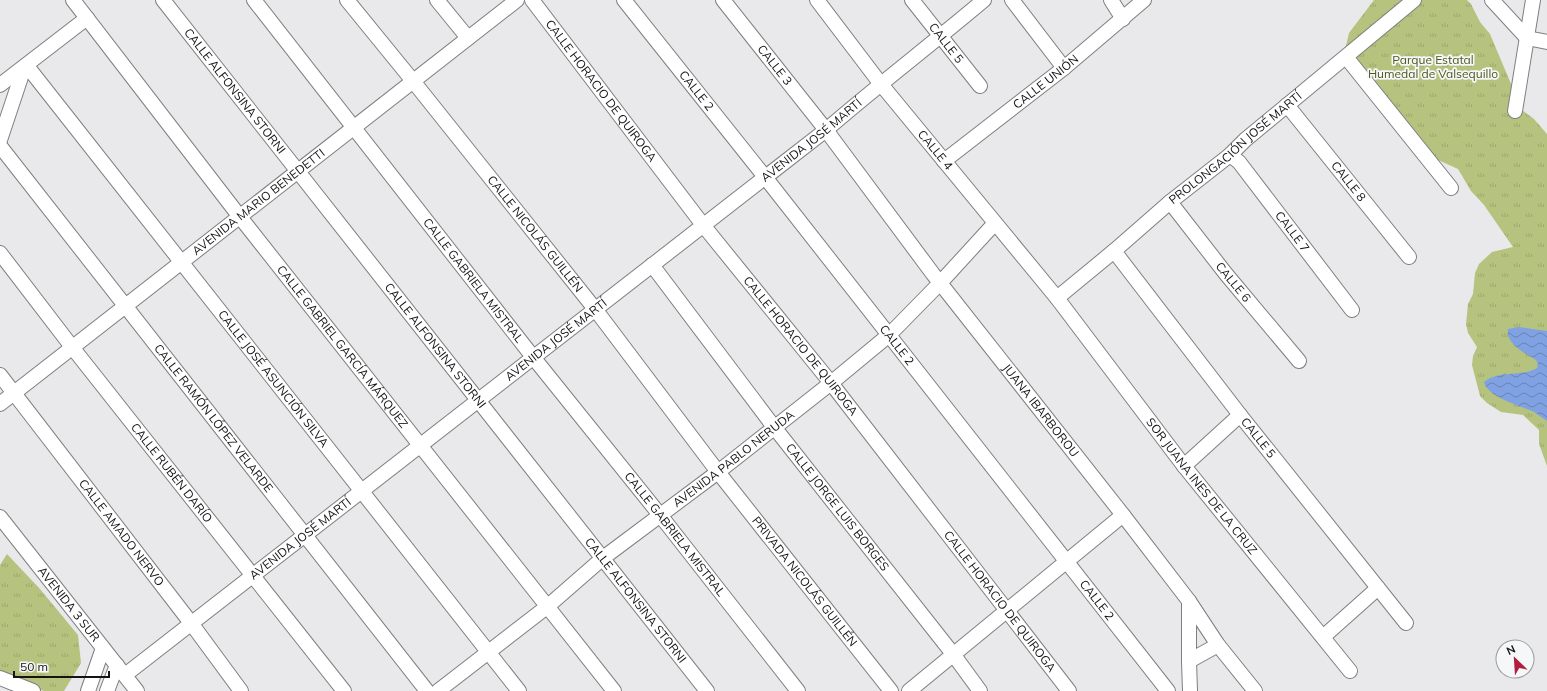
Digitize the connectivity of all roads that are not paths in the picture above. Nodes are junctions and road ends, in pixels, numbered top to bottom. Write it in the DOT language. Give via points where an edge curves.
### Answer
graph roads {
  1 [pos="73,0"];
  2 [pos="163,0"];
  3 [pos="254,0"];
  4 [pos="347,0"];
  5 [pos="437,0"];
  6 [pos="517,0"];
  7 [pos="532,0"];
  8 [pos="624,0"];
  9 [pos="723,0"];
  10 [pos="817,0"];
  11 [pos="912,0"];
  12 [pos="984,0"];
  13 [pos="1012,0"];
  14 [pos="1111,0"];
  15 [pos="1144,0"];
  16 [pos="1414,0"];
  17 [pos="1492,0"];
  18 [pos="1533,0"];
  19 [pos="87,18"];
  20 [pos="1123,19"];
  21 [pos="940,36"];
  22 [pos="468,38"];
  23 [pos="1527,38"];
  24 [pos="1547,42"];
  25 [pos="1346,57"];
  26 [pos="25,67"];
  27 [pos="1064,68"];
  28 [pos="413,81"];
  29 [pos="880,83"];
  30 [pos="0,85"];
  31 [pos="980,86"];
  32 [pos="1288,105"];
  33 [pos="1515,111"];
  34 [pos="354,128"];
  35 [pos="826,130"];
  36 [pos="0,140"];
  37 [pos="0,146"];
  38 [pos="1230,155"];
  39 [pos="944,161"];
  40 [pos="298,171"];
  41 [pos="765,177"];
  42 [pos="1452,188"];
  43 [pos="1170,202"];
  44 [pos="240,217"];
  45 [pos="995,223"];
  46 [pos="703,225"];
  47 [pos="1114,251"];
  48 [pos="0,253"];
  49 [pos="1409,257"];
  50 [pos="181,262"];
  51 [pos="652,265"];
  52 [pos="941,282"];
  53 [pos="1057,298"];
  54 [pos="125,306"];
  55 [pos="595,309"];
  56 [pos="1352,310"];
  57 [pos="889,335"];
  58 [pos="72,347"];
  59 [pos="533,357"];
  60 [pos="1299,360"];
  61 [pos="0,375"];
  62 [pos="831,383"];
  63 [pos="14,392"];
  64 [pos="478,400"];
  65 [pos="0,404"];
  66 [pos="1240,415"];
  67 [pos="774,427"];
  68 [pos="420,445"];
  69 [pos="1184,466"];
  70 [pos="718,472"];
  71 [pos="362,491"];
  72 [pos="660,515"];
  73 [pos="1123,515"];
  74 [pos="0,518"];
  75 [pos="305,535"];
  76 [pos="604,558"];
  77 [pos="1067,562"];
  78 [pos="253,575"];
  79 [pos="1378,588"];
  80 [pos="1189,601"];
  81 [pos="548,606"];
  82 [pos="1006,611"];
  83 [pos="1406,623"];
  84 [pos="191,624"];
  85 [pos="1322,636"];
  86 [pos="1218,645"];
  87 [pos="104,648"];
  88 [pos="489,653"];
  89 [pos="953,654"];
  90 [pos="1189,661"];
  91 [pos="121,670"];
  92 [pos="1350,671"];
  93 [pos="0,678"];
  94 [pos="33,691"];
  95 [pos="88,691"];
  96 [pos="107,691"];
  97 [pos="137,691"];
  98 [pos="241,691"];
  99 [pos="344,691"];
  100 [pos="427,691"];
  101 [pos="438,691"];
  102 [pos="519,691"];
  103 [pos="614,691"];
  104 [pos="707,691"];
  105 [pos="798,691"];
  106 [pos="891,691"];
  107 [pos="909,691"];
  108 [pos="980,691"];
  109 [pos="1069,691"];
  110 [pos="1168,691"];
  111 [pos="1190,691"];
  112 [pos="1255,691"];
  1 -- 19 [label="street, CALLE GABRIEL GARCÍA MÁRQUEZ"];
  2 -- 40 [label="street, CALLE ALFONSINA STORNI"];
  3 -- 34 [label="street, CALLE GABRIELA MISTRAL"];
  4 -- 28 [label="street, CALLE NICOLÁS GUILLÉN"];
  5 -- 22 [label="street"];
  6 -- 22 [label="street, AVENIDA MARIO BENEDETTI"];
  7 -- 46 [label="street, CALLE HORACIO DE QUIROGA"];
  8 -- 41 [label="street, CALLE 2"];
  9 -- 35 [label="street, CALLE 3"];
  10 -- 29 [label="street, CALLE 4"];
  11 -- 21 [label="street, CALLE 5"];
  12 -- 21 [label="street, AVENIDA JOSÉ MARTÍ"];
  13 -- 27 [label="street"];
  14 -- 20 [label="street"];
  15 -- 20 [label="street, CALLE UNIÓN"];
  16 -- 25 [label="street, PROLONGACIÓN JOSÉ MARTÍ"];
  17 -- 23 [label="street"];
  18 -- 23 [label="street"];
  19 -- 26 [label="street"];
  19 -- 44 [label="street, CALLE GABRIEL GARCÍA MÁRQUEZ"];
  20 -- 27 [label="street, CALLE UNIÓN"];
  21 -- 29 [label="street, AVENIDA JOSÉ MARTÍ"];
  21 -- 31 [label="street, CALLE 5"];
  22 -- 28 [label="street, AVENIDA MARIO BENEDETTI"];
  23 -- 24 [label="street"];
  23 -- 33 [label="street"];
  25 -- 32 [label="street, PROLONGACIÓN JOSÉ MARTÍ"];
  25 -- 42 [label="street"];
  26 -- 30 [label="street"];
  26 -- 36 [label="street"];
  26 -- 50 [label="street, CALLE JOSÉ ASUNCIÓN SILVA"];
  27 -- 39 [label="street, CALLE UNIÓN"];
  28 -- 34 [label="street, AVENIDA MARIO BENEDETTI"];
  28 -- 55 [label="street, CALLE NICOLÁS GUILLÉN"];
  29 -- 35 [label="street, AVENIDA JOSÉ MARTÍ"];
  29 -- 39 [label="street, CALLE 4"];
  32 -- 38 [label="street, PROLONGACIÓN JOSÉ MARTÍ" via="1244,140"];
  32 -- 49 [label="street, CALLE 8"];
  34 -- 40 [label="street, AVENIDA MARIO BENEDETTI"];
  34 -- 59 [label="street, CALLE GABRIELA MISTRAL"];
  35 -- 41 [label="street, AVENIDA JOSÉ MARTÍ"];
  35 -- 52 [label="street, JUANA IBARBOROU"];
  37 -- 54 [label="street, CALLE RAMÓN LÓPEZ VELARDE"];
  38 -- 43 [label="street, PROLONGACIÓN JOSÉ MARTÍ"];
  38 -- 56 [label="street, CALLE 7" via="1239,162"];
  39 -- 45 [label="street, CALLE 4"];
  40 -- 44 [label="street, AVENIDA MARIO BENEDETTI"];
  40 -- 64 [label="street, CALLE ALFONSINA STORNI"];
  41 -- 46 [label="street, AVENIDA JOSÉ MARTÍ"];
  41 -- 57 [label="street, CALLE 2"];
  43 -- 47 [label="street, PROLONGACIÓN JOSÉ MARTÍ"];
  43 -- 60 [label="street, CALLE 6" via="1226,274"];
  44 -- 50 [label="street, AVENIDA MARIO BENEDETTI"];
  44 -- 68 [label="street, CALLE GABRIEL GARCÍA MÁRQUEZ"];
  45 -- 52 [label="street, AVENIDA PABLO NERUDA"];
  45 -- 53 [label="street, CALLE 4"];
  46 -- 51 [label="street, AVENIDA JOSÉ MARTÍ"];
  46 -- 62 [label="street, CALLE HORACIO DE QUIROGA"];
  47 -- 53 [label="street, PROLONGACIÓN JOSÉ MARTÍ"];
  47 -- 66 [label="street, CALLE 5"];
  48 -- 58 [label="street, CALLE RUBÉN DARÍO"];
  50 -- 54 [label="street, AVENIDA MARIO BENEDETTI"];
  50 -- 71 [label="street, CALLE JOSÉ ASUNCIÓN SILVA"];
  51 -- 55 [label="street, AVENIDA JOSÉ MARTÍ"];
  51 -- 67 [label="street, CALLE JORGE LUIS BORGES"];
  52 -- 57 [label="street, AVENIDA PABLO NERUDA"];
  52 -- 73 [label="street, JUANA IBARBOROU"];
  53 -- 69 [label="street, SOR JUANA INES DE LA CRUZ"];
  54 -- 58 [label="street, AVENIDA MARIO BENEDETTI"];
  54 -- 75 [label="street, CALLE RAMÓN LÓPEZ VELARDE"];
  55 -- 59 [label="street, AVENIDA JOSÉ MARTÍ"];
  55 -- 70 [label="street, CALLE NICOLÁS GUILLÉN"];
  57 -- 62 [label="street, AVENIDA PABLO NERUDA"];
  57 -- 77 [label="street, CALLE 2"];
  58 -- 63 [label="street, AVENIDA MARIO BENEDETTI"];
  58 -- 78 [label="street, CALLE RUBÉN DARÍO"];
  59 -- 64 [label="street, AVENIDA JOSÉ MARTÍ"];
  59 -- 72 [label="street, CALLE GABRIELA MISTRAL"];
  61 -- 63 [label="street, CALLE AMADO NERVO"];
  62 -- 67 [label="street, AVENIDA PABLO NERUDA"];
  62 -- 82 [label="street, CALLE HORACIO DE QUIROGA"];
  63 -- 65 [label="street, AVENIDA MARIO BENEDETTI"];
  63 -- 84 [label="street, CALLE AMADO NERVO"];
  64 -- 68 [label="street, AVENIDA JOSÉ MARTÍ"];
  64 -- 76 [label="street, CALLE ALFONSINA STORNI"];
  66 -- 69 [label="street"];
  66 -- 79 [label="street, CALLE 5"];
  67 -- 70 [label="street, AVENIDA PABLO NERUDA"];
  67 -- 89 [label="street, CALLE JORGE LUIS BORGES"];
  68 -- 71 [label="street, AVENIDA JOSÉ MARTÍ"];
  68 -- 81 [label="street, CALLE GABRIEL GARCÍA MÁRQUEZ"];
  69 -- 85 [label="street, SOR JUANA INES DE LA CRUZ"];
  70 -- 72 [label="street, AVENIDA PABLO NERUDA"];
  70 -- 106 [label="street, PRIVADA NICOLÁS GUILLÉN"];
  71 -- 75 [label="street, AVENIDA JOSÉ MARTÍ"];
  71 -- 88 [label="street, CALLE JOSÉ ASUNCIÓN SILVA"];
  72 -- 76 [label="street, AVENIDA PABLO NERUDA"];
  72 -- 105 [label="street, CALLE GABRIELA MISTRAL"];
  73 -- 77 [label="street"];
  73 -- 80 [label="street, JUANA IBARBOROU"];
  74 -- 87 [label="street, AVENIDA 3 SUR"];
  75 -- 78 [label="street, AVENIDA JOSÉ MARTÍ"];
  75 -- 100 [label="street, CALLE RAMÓN LÓPEZ VELARDE"];
  76 -- 81 [label="street, AVENIDA PABLO NERUDA"];
  76 -- 104 [label="street, CALLE ALFONSINA STORNI"];
  77 -- 82 [label="street"];
  77 -- 110 [label="street, CALLE 2"];
  78 -- 84 [label="street, AVENIDA JOSÉ MARTÍ"];
  78 -- 99 [label="street, CALLE RUBÉN DARÍO"];
  79 -- 83 [label="street, CALLE 5"];
  79 -- 85 [label="street"];
  80 -- 86 [label="street, JUANA IBARBOROU"];
  80 -- 90 [label="street"];
  81 -- 88 [label="street, AVENIDA PABLO NERUDA"];
  81 -- 103 [label="street, CALLE GABRIEL GARCÍA MÁRQUEZ"];
  82 -- 89 [label="street"];
  82 -- 109 [label="street, CALLE HORACIO DE QUIROGA"];
  84 -- 91 [label="street, AVENIDA JOSÉ MARTÍ"];
  84 -- 98 [label="street, CALLE AMADO NERVO"];
  85 -- 92 [label="street, SOR JUANA INES DE LA CRUZ"];
  86 -- 90 [label="street"];
  86 -- 112 [label="street, JUANA IBARBOROU"];
  87 -- 91 [label="street, AVENIDA 3 SUR"];
  87 -- 95 [label="street"];
  88 -- 101 [label="street, AVENIDA PABLO NERUDA"];
  88 -- 102 [label="street, CALLE JOSÉ ASUNCIÓN SILVA"];
  89 -- 107 [label="street"];
  89 -- 108 [label="street, CALLE JORGE LUIS BORGES"];
  90 -- 111 [label="street"];
  91 -- 96 [label="street"];
  91 -- 97 [label="street, AVENIDA 3 SUR"];
  93 -- 94 [label="street"];
}
